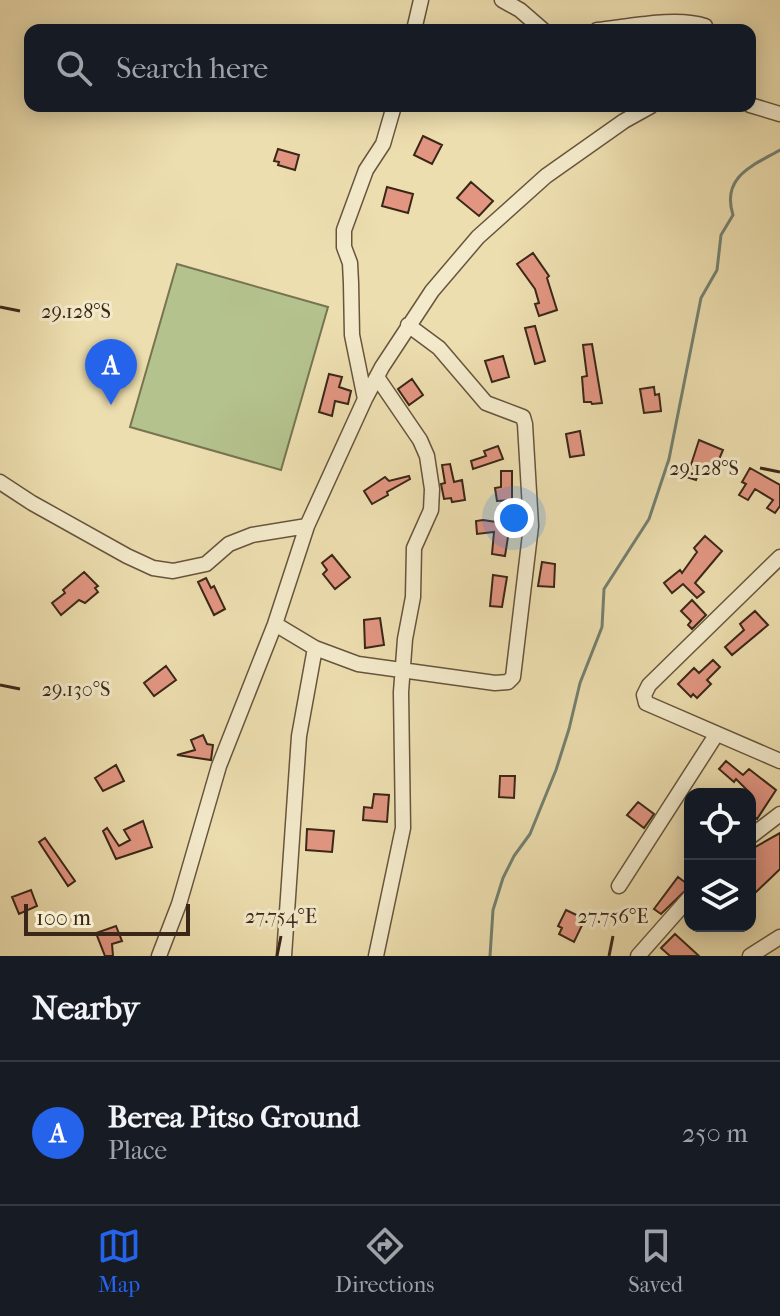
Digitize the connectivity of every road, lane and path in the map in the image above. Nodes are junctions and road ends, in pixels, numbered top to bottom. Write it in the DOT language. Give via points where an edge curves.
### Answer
graph roads {
  1 [pos="421,0"];
  2 [pos="502,0"];
  3 [pos="415,24"];
  4 [pos="536,24"];
  5 [pos="667,24"];
  6 [pos="698,24"];
  7 [pos="756,107"];
  8 [pos="392,112"];
  9 [pos="640,112"];
  10 [pos="780,114"];
  11 [pos="408,325"];
  12 [pos="377,377"];
  13 [pos="365,399"];
  14 [pos="0,482"];
  15 [pos="307,526"];
  16 [pos="780,557"];
  17 [pos="275,624"];
  18 [pos="315,648"];
  19 [pos="403,672"];
  20 [pos="716,735"];
  21 [pos="780,761"];
  22 [pos="780,814"];
  23 [pos="756,832"];
  24 [pos="619,886"];
  25 [pos="684,904"];
  26 [pos="780,937"];
  27 [pos="159,956"];
  28 [pos="284,956"];
  29 [pos="376,956"];
  30 [pos="638,956"];
  31 [pos="750,956"];
  1 -- 3 [label="street"];
  2 -- 4 [label="street"];
  5 -- 6 [label="street"];
  7 -- 10 [label="street"];
  8 -- 13 [label="street" via="344,230 352,335"];
  9 -- 11 [label="street" via="546,176 489,227"];
  11 -- 12 [label="street"];
  11 -- 19 [label="street" via="439,348 486,403 523,417 531,526 513,677 495,683"];
  12 -- 13 [label="street"];
  12 -- 19 [label="street" via="424,448 432,489 431,510 414,548"];
  13 -- 15 [label="street"];
  14 -- 15 [label="street" via="127,556 173,571 206,564 229,544 252,535"];
  15 -- 17 [label="street"];
  16 -- 20 [label="street" via="644,695 646,703"];
  17 -- 18 [label="street"];
  17 -- 27 [label="street" via="219,766"];
  18 -- 19 [label="street" via="358,664"];
  18 -- 28 [label="street" via="299,736"];
  19 -- 29 [label="street" via="403,828"];
  20 -- 21 [label="street"];
  20 -- 24 [label="street"];
  22 -- 23 [label="street"];
  25 -- 30 [label="street"];
  26 -- 31 [label="street"];
}
